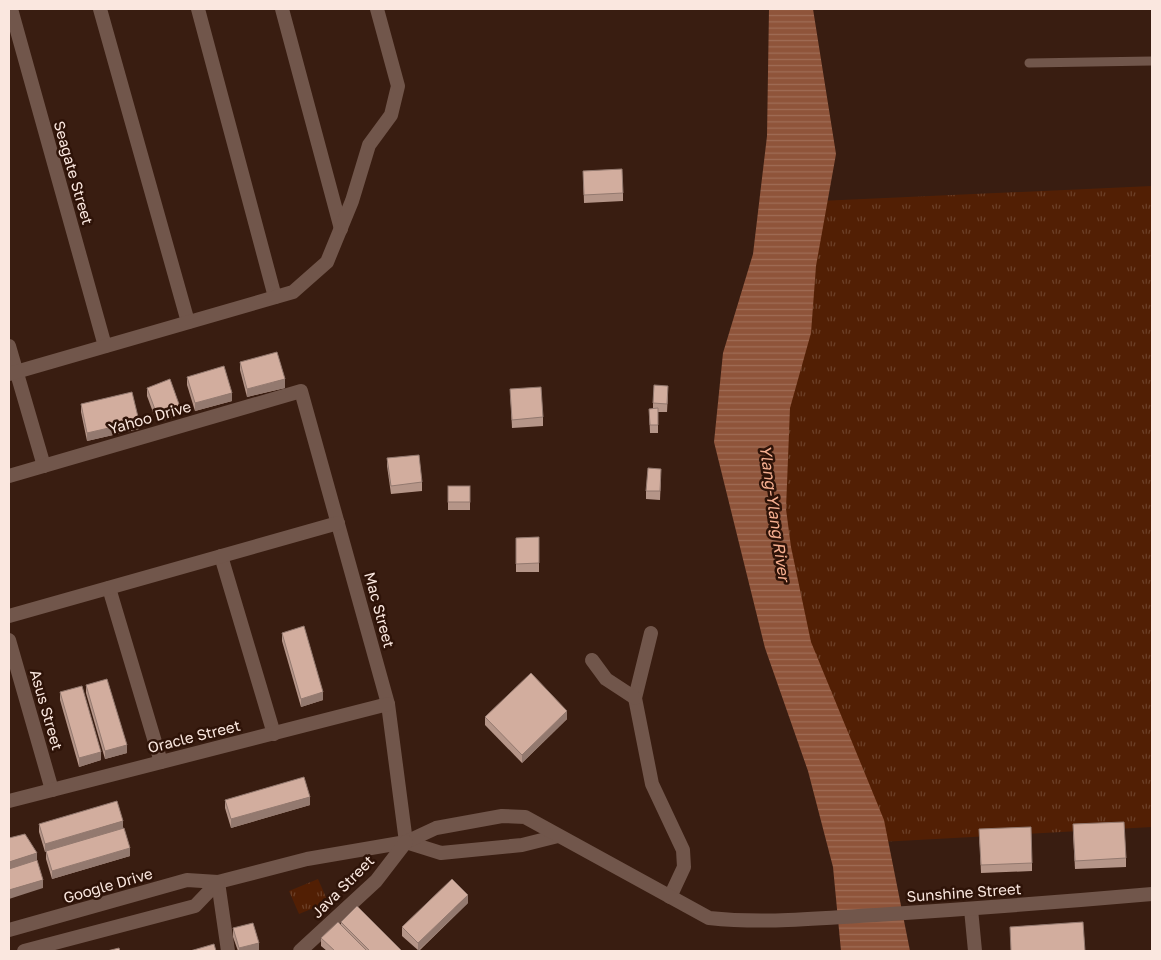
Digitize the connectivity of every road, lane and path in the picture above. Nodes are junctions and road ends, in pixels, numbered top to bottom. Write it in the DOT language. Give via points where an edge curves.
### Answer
graph roads {
  1 [pos="11,9"];
  2 [pos="100,9"];
  3 [pos="198,9"];
  4 [pos="282,9"];
  5 [pos="377,9"];
  6 [pos="1152,61"];
  7 [pos="1029,62"];
  8 [pos="340,229"];
  9 [pos="275,297"];
  10 [pos="188,322"];
  11 [pos="9,346"];
  12 [pos="104,346"];
  13 [pos="12,373"];
  14 [pos="301,391"];
  15 [pos="44,466"];
  16 [pos="9,476"];
  17 [pos="338,524"];
  18 [pos="221,556"];
  19 [pos="110,588"];
  20 [pos="9,616"];
  21 [pos="652,632"];
  22 [pos="9,640"];
  23 [pos="592,660"];
  24 [pos="635,698"];
  25 [pos="388,704"];
  26 [pos="274,734"];
  27 [pos="161,762"];
  28 [pos="52,790"];
  29 [pos="9,801"];
  30 [pos="558,836"];
  31 [pos="406,842"];
  32 [pos="218,882"];
  33 [pos="1152,894"];
  34 [pos="670,897"];
  35 [pos="971,909"];
  36 [pos="9,930"];
  37 [pos="24,951"];
  38 [pos="228,951"];
  39 [pos="300,951"];
  40 [pos="975,951"];
  1 -- 12 [label="street, Seagate Street"];
  2 -- 10 [label="street"];
  3 -- 9 [label="street"];
  4 -- 8 [label="street"];
  5 -- 8 [label="street" via="398,86 391,115 369,144"];
  6 -- 7 [label="lane"];
  8 -- 9 [label="street" via="327,262 293,292"];
  9 -- 10 [label="street"];
  10 -- 12 [label="street"];
  11 -- 13 [label="street"];
  12 -- 13 [label="street"];
  13 -- 15 [label="street"];
  14 -- 15 [label="street, Yahoo Drive"];
  14 -- 17 [label="street, Mac Street"];
  15 -- 16 [label="street, Yahoo Drive"];
  17 -- 18 [label="street"];
  17 -- 25 [label="street, Mac Street"];
  18 -- 19 [label="street"];
  18 -- 26 [label="street"];
  19 -- 20 [label="street"];
  19 -- 27 [label="street"];
  21 -- 24 [label="street"];
  22 -- 28 [label="street, Asus Street"];
  23 -- 24 [label="street" via="606,679"];
  24 -- 34 [label="street" via="652,784 683,850 684,867"];
  25 -- 26 [label="street, Oracle Street"];
  25 -- 31 [label="street, Mac Street"];
  26 -- 27 [label="street, Oracle Street"];
  27 -- 28 [label="street, Oracle Street"];
  28 -- 29 [label="street, Oracle Street"];
  30 -- 31 [label="street" via="522,845 441,852"];
  30 -- 31 [label="street, Sunshine Street" via="525,817 502,816 436,828"];
  30 -- 34 [label="street, Sunshine Street"];
  31 -- 32 [label="street, Google Drive" via="307,859"];
  31 -- 39 [label="street, Java Street" via="376,881"];
  32 -- 36 [label="street, Google Drive" via="187,880"];
  32 -- 37 [label="street" via="195,906"];
  32 -- 38 [label="street"];
  33 -- 35 [label="street, Sunshine Street"];
  34 -- 35 [label="street, Sunshine Street" via="709,918 739,922"];
  35 -- 40 [label="street"];
}
